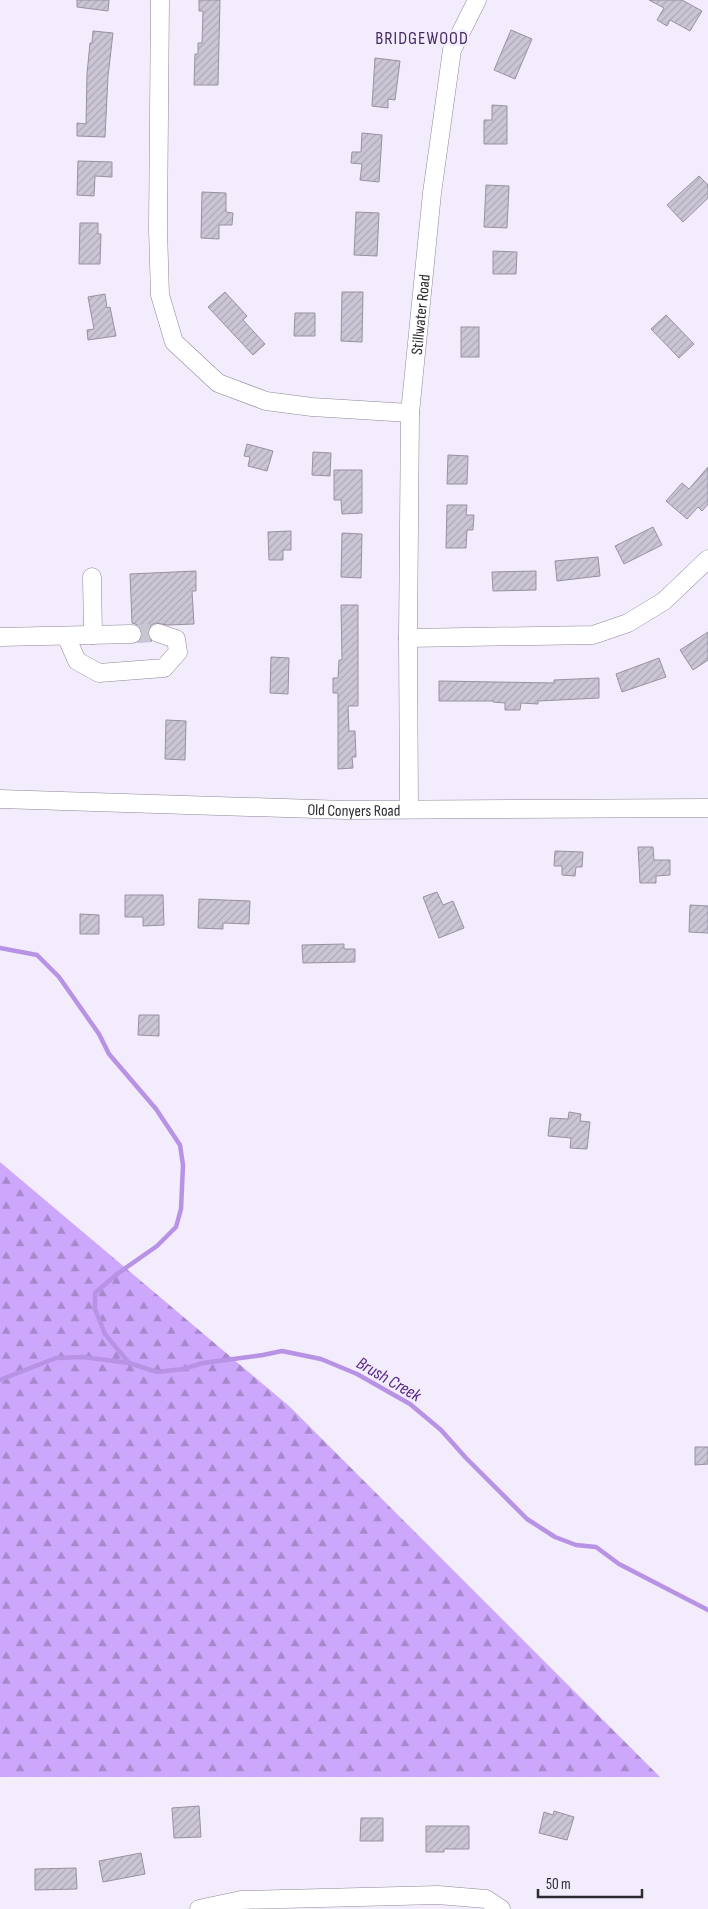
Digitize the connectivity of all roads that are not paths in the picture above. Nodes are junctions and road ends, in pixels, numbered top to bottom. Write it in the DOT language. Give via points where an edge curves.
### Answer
graph roads {
  1 [pos="160,0"];
  2 [pos="477,0"];
  3 [pos="410,413"];
  4 [pos="708,560"];
  5 [pos="92,577"];
  6 [pos="158,633"];
  7 [pos="132,634"];
  8 [pos="93,635"];
  9 [pos="66,636"];
  10 [pos="0,637"];
  11 [pos="408,638"];
  12 [pos="0,799"];
  13 [pos="708,808"];
  14 [pos="409,809"];
  15 [pos="199,1909"];
  16 [pos="501,1909"];
  1 -- 3 [label="street" via="160,295 174,342 218,383 266,401"];
  2 -- 3 [label="street, Stillwater Road" via="452,50 432,193"];
  3 -- 11 [label="street, Stillwater Road"];
  4 -- 11 [label="street" via="664,602 628,623 593,635"];
  5 -- 8 [label="street"];
  6 -- 9 [label="street" via="176,639 178,652 164,668 99,673 77,661"];
  7 -- 8 [label="street"];
  8 -- 9 [label="street"];
  9 -- 10 [label="street"];
  11 -- 14 [label="street, Stillwater Road"];
  12 -- 14 [label="street, Old Conyers Road" via="346,810"];
  13 -- 14 [label="street, Old Conyers Road"];
  15 -- 16 [label="street" via="241,1900 438,1895 486,1899"];
}
